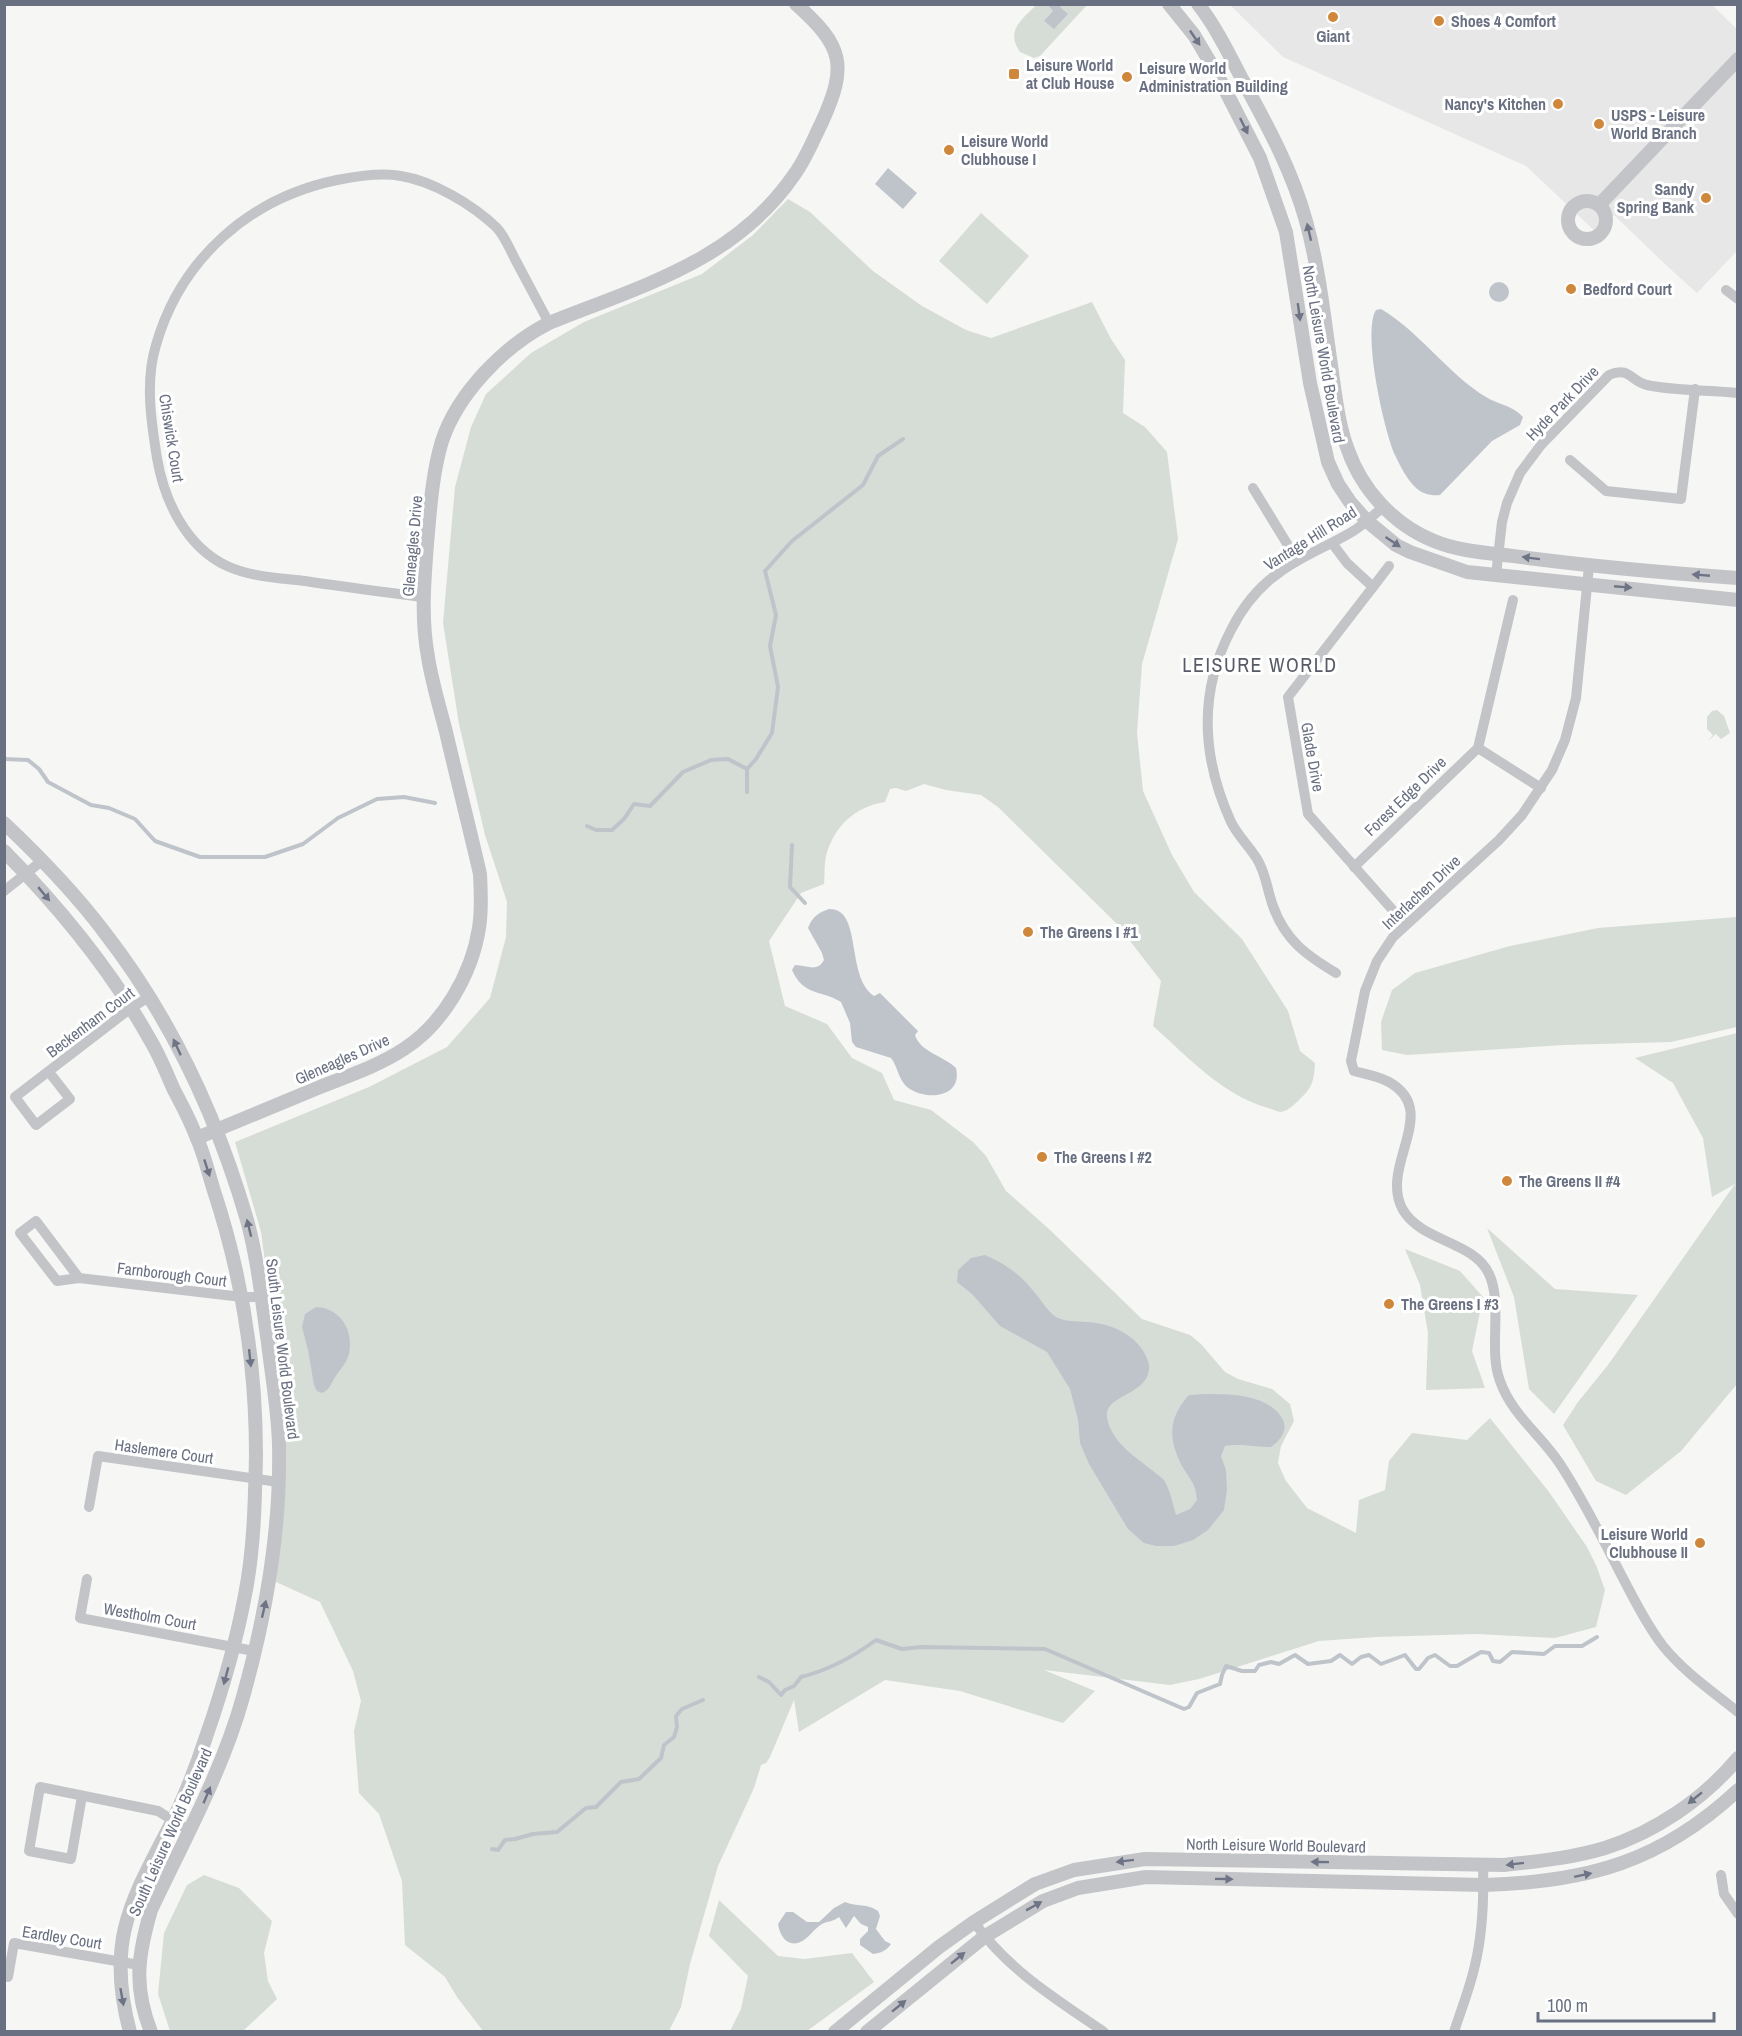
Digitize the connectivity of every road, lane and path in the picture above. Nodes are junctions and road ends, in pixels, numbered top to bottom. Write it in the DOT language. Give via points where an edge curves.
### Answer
graph roads {
  1 [pos="796,4"];
  2 [pos="1169,4"];
  3 [pos="1198,4"];
  4 [pos="1737,59"];
  5 [pos="1599,205"];
  6 [pos="1726,290"];
  7 [pos="1737,299"];
  8 [pos="549,323"];
  9 [pos="1695,389"];
  10 [pos="1737,393"];
  11 [pos="1570,460"];
  12 [pos="1253,488"];
  13 [pos="1383,507"];
  14 [pos="1367,521"];
  15 [pos="1332,543"];
  16 [pos="1499,554"];
  17 [pos="1297,560"];
  18 [pos="1389,566"];
  19 [pos="1589,566"];
  20 [pos="1496,575"];
  21 [pos="1737,578"];
  22 [pos="1588,584"];
  23 [pos="1373,587"];
  24 [pos="423,597"];
  25 [pos="1513,600"];
  26 [pos="1737,600"];
  27 [pos="1478,747"];
  28 [pos="1541,788"];
  29 [pos="4,823"];
  30 [pos="4,851"];
  31 [pos="43,860"];
  32 [pos="1354,867"];
  33 [pos="27,874"];
  34 [pos="4,891"];
  35 [pos="1405,924"];
  36 [pos="1336,973"];
  37 [pos="149,997"];
  38 [pos="131,1008"];
  39 [pos="49,1071"];
  40 [pos="216,1131"];
  41 [pos="197,1138"];
  42 [pos="79,1278"];
  43 [pos="242,1297"];
  44 [pos="262,1297"];
  45 [pos="256,1479"];
  46 [pos="278,1482"];
  47 [pos="89,1508"];
  48 [pos="87,1579"];
  49 [pos="233,1646"];
  50 [pos="254,1651"];
  51 [pos="1737,1712"];
  52 [pos="1737,1758"];
  53 [pos="1737,1790"];
  54 [pos="82,1796"];
  55 [pos="173,1819"];
  56 [pos="190,1831"];
  57 [pos="1484,1864"];
  58 [pos="1721,1875"];
  59 [pos="1484,1885"];
  60 [pos="1737,1914"];
  61 [pos="974,1922"];
  62 [pos="984,1937"];
  63 [pos="120,1962"];
  64 [pos="139,1965"];
  65 [pos="8,1977"];
  66 [pos="130,2031"];
  67 [pos="151,2031"];
  68 [pos="835,2031"];
  69 [pos="867,2031"];
  70 [pos="1104,2031"];
  71 [pos="1454,2031"];
  1 -- 8 [label="street, Gleneagles Drive" via="828,36 839,63 830,105 794,176 764,211 725,245 686,268"];
  2 -- 14 [label="street, North Leisure World Boulevard, one-way" via="1194,35 1260,158 1286,232 1310,383 1328,462 1338,484"];
  13 -- 3 [label="street, North Leisure World Boulevard, one-way" via="1347,450 1318,273 1297,190 1279,146"];
  4 -- 5 [label="street"];
  6 -- 7 [label="street"];
  8 -- 24 [label="street, Gleneagles Drive" via="531,332 500,358 468,392 451,420 438,460"];
  8 -- 24 [label="street, Chiswick Court" via="498,229 455,197 399,175 357,176 318,184 251,213 214,244 172,303 155,346 151,420 169,505 190,536 226,566 255,575"];
  9 -- 10 [label="street, Hyde Park Drive"];
  9 -- 11 [label="street" via="1681,499 1606,492"];
  9 -- 16 [label="street, Hyde Park Drive" via="1647,385 1621,372 1603,379 1540,445 1520,473 1502,522"];
  12 -- 17 [label="street"];
  13 -- 14 [label="street, Vantage Hill Road"];
  13 -- 16 [label="street, North Leisure World Boulevard" via="1432,540 1474,552"];
  14 -- 15 [label="street, Vantage Hill Road"];
  14 -- 20 [label="street, North Leisure World Boulevard, one-way" via="1396,545 1424,558 1467,572"];
  15 -- 17 [label="street, Vantage Hill Road"];
  15 -- 23 [label="street"];
  19 -- 16 [label="street, North Leisure World Boulevard, one-way"];
  16 -- 20 [label="street, Hyde Park Drive"];
  17 -- 36 [label="street, Vantage Hill Road" via="1249,599 1223,645 1208,697 1209,749 1230,820 1264,873 1273,908 1285,930 1302,951"];
  18 -- 23 [label="street, Glade Drive"];
  21 -- 19 [label="street, North Leisure World Boulevard, one-way"];
  19 -- 22 [label="street, Interlachen Drive"];
  20 -- 22 [label="street, North Leisure World Boulevard"];
  22 -- 26 [label="street, North Leisure World Boulevard, one-way"];
  22 -- 28 [label="street, Interlachen Drive" via="1571,721"];
  23 -- 32 [label="street, Glade Drive" via="1288,697 1308,814"];
  24 -- 40 [label="street, Gleneagles Drive" via="428,658 480,874 482,903 473,956 458,990 433,1024 404,1049"];
  25 -- 27 [label="street"];
  27 -- 28 [label="street"];
  27 -- 32 [label="street, Forest Edge Drive"];
  28 -- 35 [label="street, Interlachen Drive" via="1499,840"];
  29 -- 31 [label="street, South Leisure World Boulevard"];
  30 -- 33 [label="street, South Leisure World Boulevard"];
  31 -- 33 [label="street"];
  31 -- 37 [label="street, South Leisure World Boulevard" via="104,932"];
  32 -- 35 [label="street, Glade Drive"];
  33 -- 34 [label="street"];
  33 -- 38 [label="street, South Leisure World Boulevard, one-way"];
  35 -- 51 [label="street, Interlachen Drive" via="1386,947 1370,978 1359,1011 1351,1061 1354,1071 1390,1082 1409,1103 1411,1124 1396,1185 1404,1211 1416,1225 1471,1254 1489,1272 1494,1288 1496,1367 1506,1396 1571,1480 1663,1645 1686,1670"];
  37 -- 38 [label="street, Beckenham Court"];
  40 -- 37 [label="street, South Leisure World Boulevard, one-way" via="173,1038"];
  38 -- 39 [label="street, Beckenham Court"];
  38 -- 41 [label="street, South Leisure World Boulevard" via="151,1040"];
  39 -- 39 [label="street, Beckenham Court" via="70,1099 36,1125 15,1097"];
  40 -- 41 [label="street, Gleneagles Drive"];
  44 -- 40 [label="street, South Leisure World Boulevard, one-way" via="247,1220"];
  41 -- 43 [label="street, South Leisure World Boulevard, one-way" via="224,1221"];
  42 -- 42 [label="street, Farnborough Court" via="57,1281 20,1233 36,1221"];
  42 -- 43 [label="street, Farnborough Court"];
  43 -- 44 [label="street, Farnborough Court"];
  43 -- 45 [label="street, South Leisure World Boulevard, one-way" via="255,1402"];
  44 -- 46 [label="street, South Leisure World Boulevard" via="276,1399"];
  45 -- 46 [label="street, Haslemere Court"];
  45 -- 47 [label="street, Haslemere Court" via="98,1456"];
  45 -- 49 [label="street, South Leisure World Boulevard" via="246,1592"];
  50 -- 46 [label="street, South Leisure World Boulevard, one-way" via="267,1596"];
  48 -- 49 [label="street, Westholm Court" via="80,1618"];
  49 -- 50 [label="street, Westholm Court"];
  49 -- 55 [label="street, South Leisure World Boulevard, one-way" via="206,1739"];
  56 -- 50 [label="street, South Leisure World Boulevard, one-way" via="226,1745"];
  52 -- 57 [label="street, North Leisure World Boulevard, one-way" via="1678,1811 1616,1844 1555,1859"];
  59 -- 53 [label="street, one-way" via="1561,1879 1623,1863 1691,1829"];
  54 -- 54 [label="street" via="71,1859 29,1851 40,1787"];
  54 -- 55 [label="street" via="158,1811"];
  55 -- 56 [label="street"];
  55 -- 63 [label="street, South Leisure World Boulevard" via="130,1906"];
  56 -- 64 [label="street, South Leisure World Boulevard" via="151,1910"];
  57 -- 59 [label="street"];
  57 -- 61 [label="street, North Leisure World Boulevard, one-way" via="1145,1859 1074,1870 1005,1901"];
  58 -- 60 [label="street" via="1724,1894"];
  62 -- 59 [label="street, one-way" via="1042,1901 1078,1888 1146,1877"];
  59 -- 71 [label="street" via="1475,1967"];
  61 -- 62 [label="street"];
  61 -- 68 [label="street, North Leisure World Boulevard"];
  69 -- 62 [label="street, one-way"];
  62 -- 70 [label="street" via="1028,1980"];
  63 -- 64 [label="street, Eardley Court"];
  63 -- 65 [label="street, Eardley Court" via="14,1943"];
  63 -- 66 [label="street, one-way" via="122,2002"];
  64 -- 67 [label="street" via="142,2001"];
}
